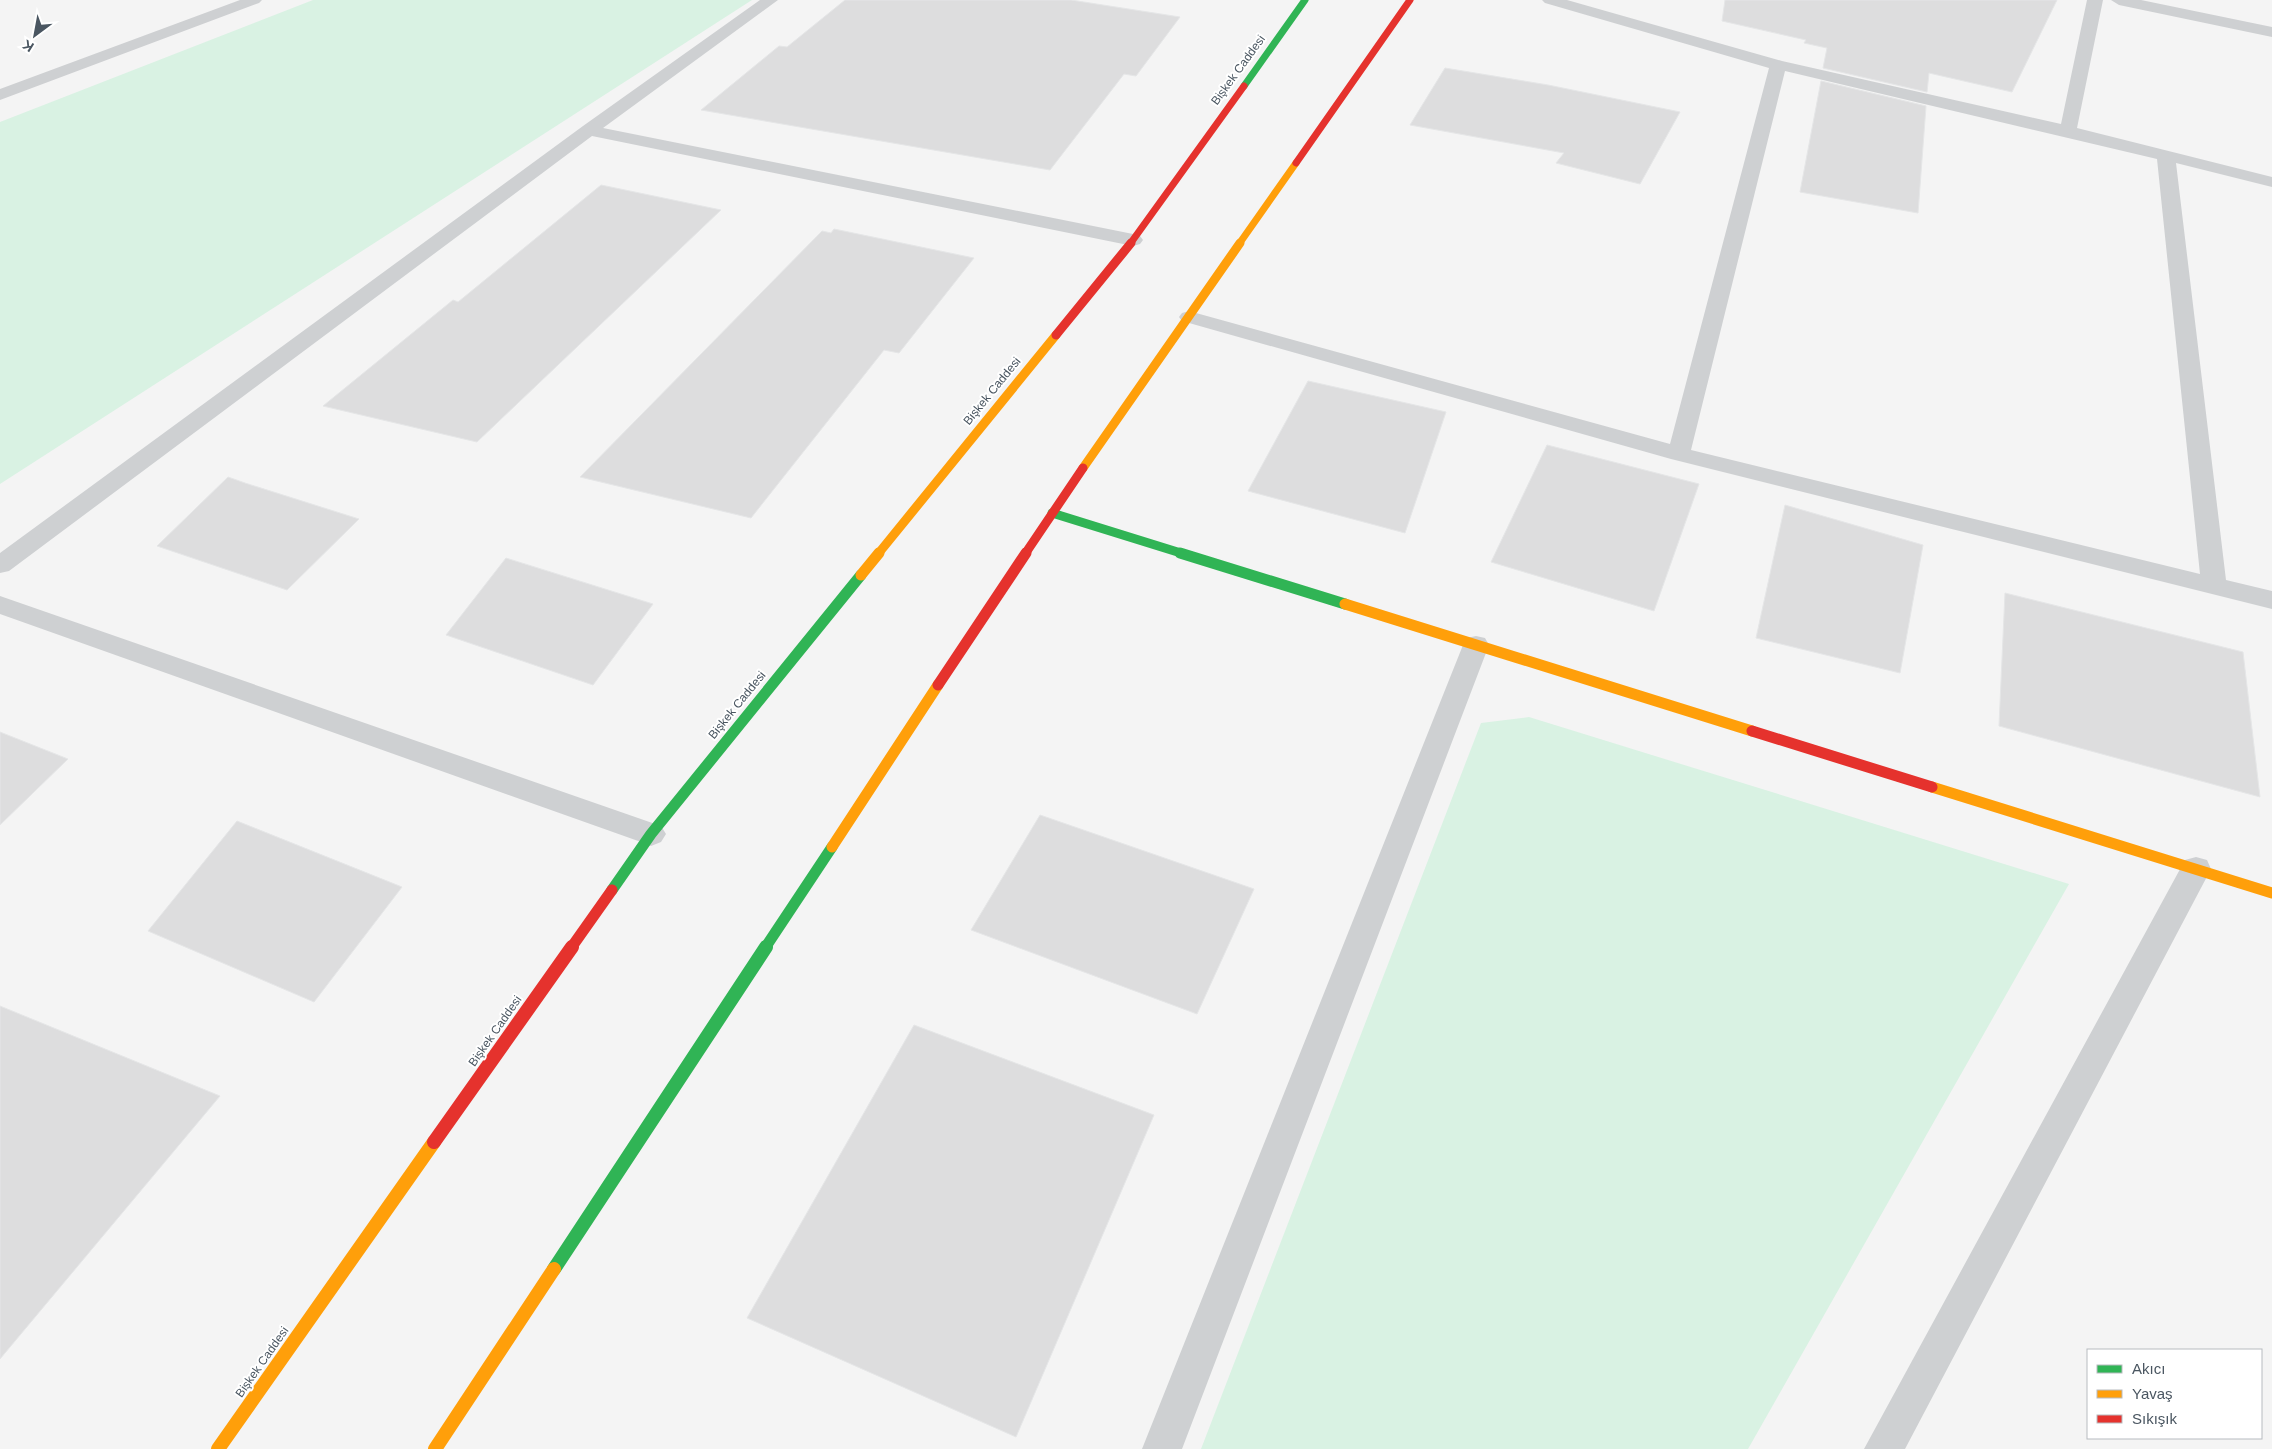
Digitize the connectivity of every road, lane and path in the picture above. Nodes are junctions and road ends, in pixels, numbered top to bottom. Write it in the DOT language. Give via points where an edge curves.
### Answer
graph roads {
  1 [pos="254,0"];
  2 [pos="770,0"];
  3 [pos="1305,0"];
  4 [pos="1410,0"];
  5 [pos="1550,0"];
  6 [pos="2096,0"];
  7 [pos="2119,0"];
  8 [pos="2272,32"];
  9 [pos="1778,65"];
  10 [pos="0,95"];
  11 [pos="589,130"];
  12 [pos="2068,131"];
  13 [pos="2166,156"];
  14 [pos="2272,182"];
  15 [pos="1132,240"];
  16 [pos="1189,317"];
  17 [pos="1679,454"];
  18 [pos="1052,513"];
  19 [pos="0,566"];
  20 [pos="2214,586"];
  21 [pos="2272,600"];
  22 [pos="0,605"];
  23 [pos="1476,645"];
  24 [pos="651,834"];
  25 [pos="2196,869"];
  26 [pos="2272,893"];
  27 [pos="218,1449"];
  28 [pos="436,1449"];
  29 [pos="1162,1449"];
  30 [pos="1884,1449"];
  1 -- 10 [label="street"];
  2 -- 11 [label="street"];
  3 -- 15 [label="street, Bişkek Caddesi"];
  4 -- 16 [label="street"];
  5 -- 9 [label="street"];
  6 -- 12 [label="street"];
  7 -- 8 [label="street"];
  9 -- 12 [label="street"];
  9 -- 17 [label="street"];
  11 -- 15 [label="street"];
  11 -- 19 [label="street"];
  12 -- 13 [label="street"];
  13 -- 14 [label="street"];
  13 -- 20 [label="street"];
  15 -- 24 [label="street, Bişkek Caddesi"];
  16 -- 17 [label="street"];
  16 -- 18 [label="street"];
  17 -- 20 [label="street"];
  18 -- 23 [label="street"];
  18 -- 28 [label="street"];
  20 -- 21 [label="street"];
  22 -- 24 [label="street"];
  23 -- 25 [label="street"];
  23 -- 29 [label="street"];
  24 -- 27 [label="street, Bişkek Caddesi"];
  25 -- 26 [label="street"];
  25 -- 30 [label="street"];
}
